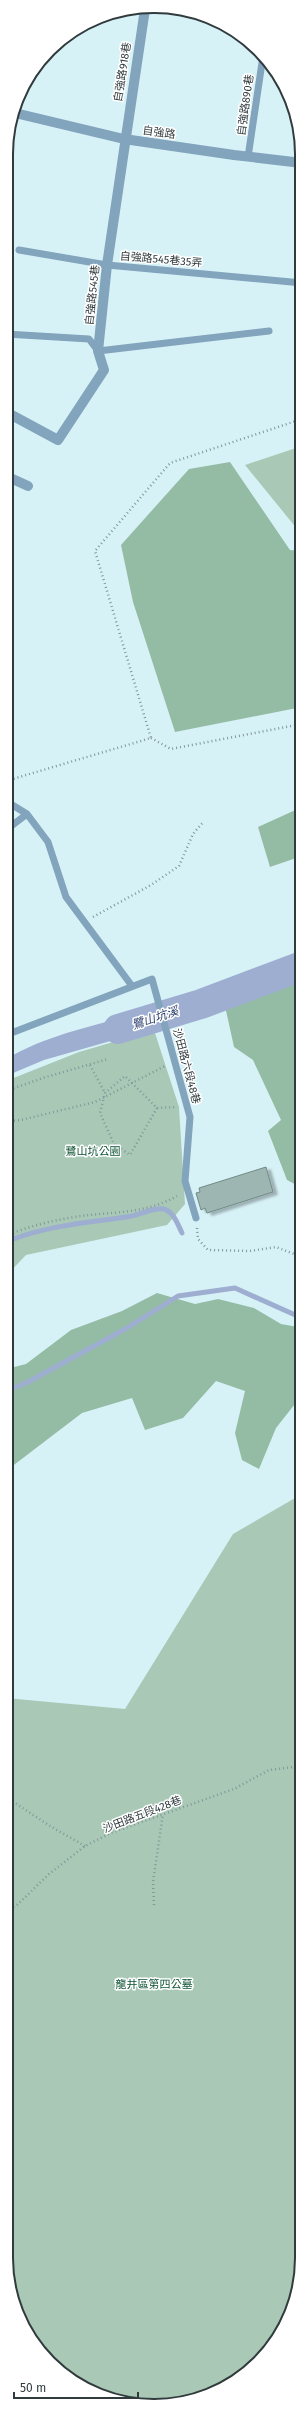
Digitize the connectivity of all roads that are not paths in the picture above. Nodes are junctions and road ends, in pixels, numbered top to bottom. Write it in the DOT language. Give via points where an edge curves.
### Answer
graph roads {
  1 [pos="144,13"];
  2 [pos="262,63"];
  3 [pos="19,114"];
  4 [pos="124,139"];
  5 [pos="248,157"];
  6 [pos="295,162"];
  7 [pos="20,250"];
  8 [pos="107,265"];
  9 [pos="295,282"];
  10 [pos="269,331"];
  11 [pos="13,334"];
  12 [pos="98,351"];
  13 [pos="13,416"];
  14 [pos="13,479"];
  15 [pos="28,486"];
  16 [pos="13,805"];
  17 [pos="27,814"];
  18 [pos="13,825"];
  19 [pos="132,986"];
  20 [pos="13,1032"];
  21 [pos="196,1218"];
  1 -- 4 [label="street, 自強路918巷"];
  2 -- 5 [label="lane, 自強路890巷"];
  3 -- 4 [label="street, 自強路"];
  4 -- 5 [label="street, 自強路"];
  4 -- 8 [label="street, 自強路545巷"];
  5 -- 6 [label="street, 自強路"];
  7 -- 8 [label="lane, 自強路545巷35弄"];
  8 -- 9 [label="lane, 自強路545巷35弄"];
  8 -- 12 [label="street, 自強路545巷"];
  10 -- 12 [label="lane"];
  11 -- 12 [label="lane" via="89,339"];
  12 -- 13 [label="street, 自強路545巷" via="104,370 58,440"];
  14 -- 15 [label="street"];
  16 -- 17 [label="lane"];
  17 -- 18 [label="lane"];
  17 -- 19 [label="lane" via="48,842 66,897"];
  19 -- 20 [label="lane, 沙田路六段48巷"];
  19 -- 21 [label="lane, 沙田路六段48巷" via="152,980 175,1062 190,1117 186,1181"];
}
